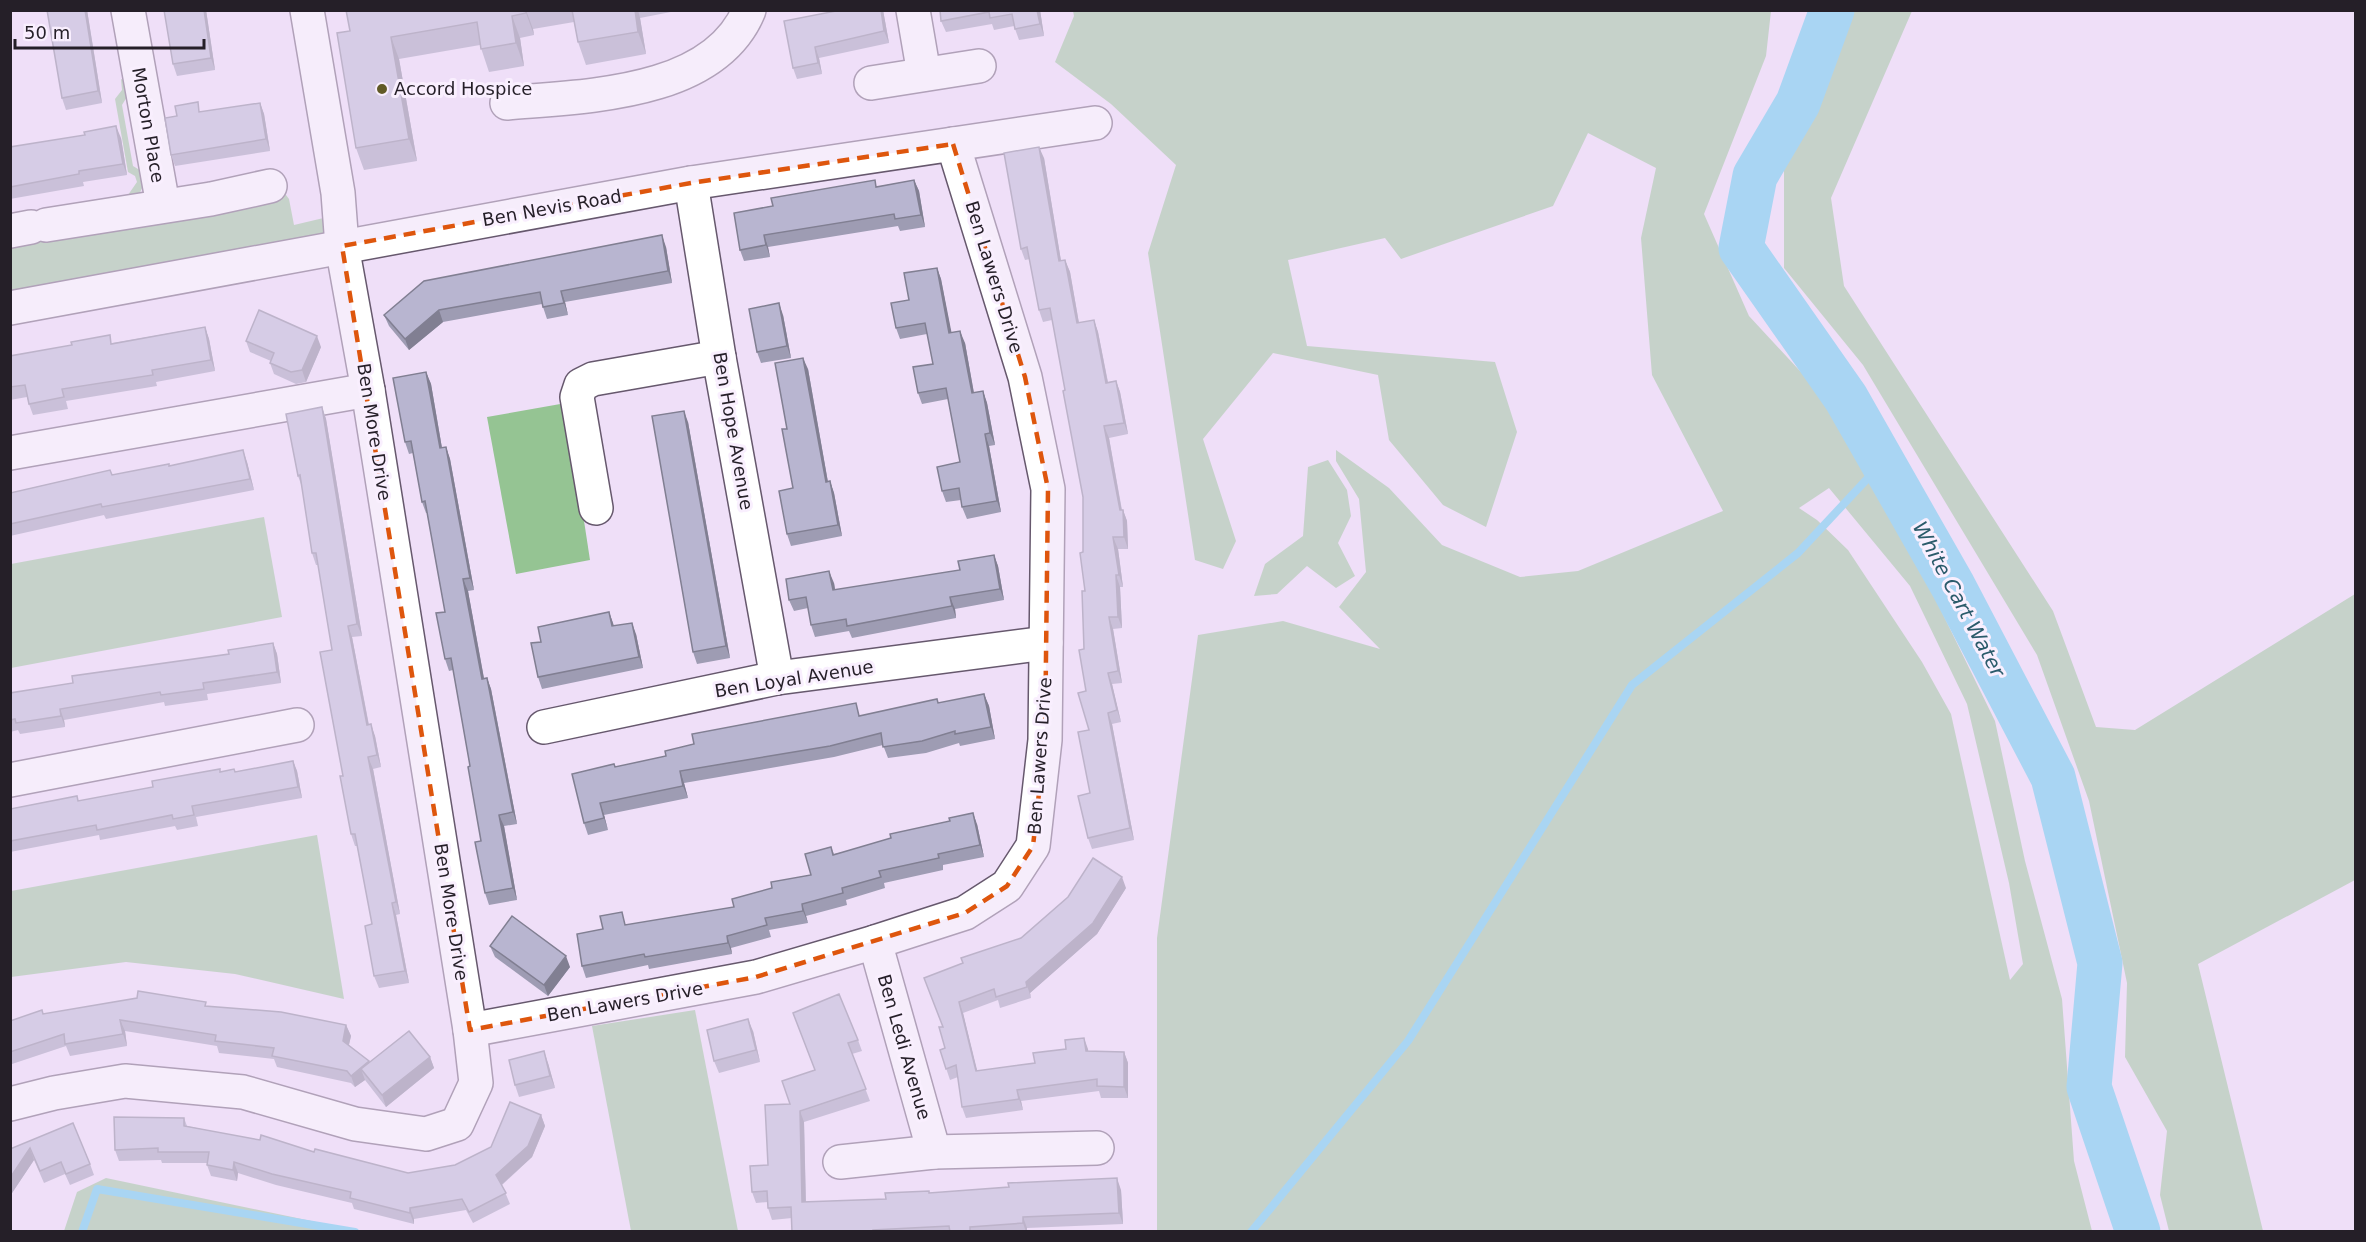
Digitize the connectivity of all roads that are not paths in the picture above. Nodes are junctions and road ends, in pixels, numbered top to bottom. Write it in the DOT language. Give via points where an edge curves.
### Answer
graph roads {
  1 [pos="128,10"];
  2 [pos="307,10"];
  3 [pos="749,10"];
  4 [pos="913,10"];
  5 [pos="979,66"];
  6 [pos="924,74"];
  7 [pos="871,83"];
  8 [pos="507,103"];
  9 [pos="1095,123"];
  10 [pos="953,144"];
  11 [pos="691,183"];
  12 [pos="270,186"];
  13 [pos="163,205"];
  14 [pos="29,228"];
  15 [pos="342,246"];
  16 [pos="10,308"];
  17 [pos="719,357"];
  18 [pos="368,390"];
  19 [pos="10,453"];
  20 [pos="596,508"];
  21 [pos="1046,643"];
  22 [pos="777,678"];
  23 [pos="297,725"];
  24 [pos="544,728"];
  25 [pos="10,780"];
  26 [pos="875,942"];
  27 [pos="470,1030"];
  28 [pos="10,1104"];
  29 [pos="1097,1148"];
  30 [pos="934,1152"];
  31 [pos="840,1162"];
  1 -- 13 [label="street, Morton Place"];
  2 -- 15 [label="street, Ben More Drive" via="338,193"];
  3 -- 8 [label="street" via="743,26 727,46 684,73 642,86"];
  4 -- 6 [label="street"];
  5 -- 6 [label="street"];
  6 -- 7 [label="street"];
  9 -- 10 [label="street, Ben Nevis Road"];
  10 -- 11 [label="street, Ben Nevis Road"];
  10 -- 21 [label="street, Ben Lawers Drive" via="1025,377 1048,489"];
  11 -- 15 [label="street, Ben Nevis Road"];
  11 -- 17 [label="street, Ben Hope Avenue"];
  12 -- 13 [label="street, Morton Place"];
  13 -- 14 [label="street, Morton Place"];
  15 -- 16 [label="street, Ben Nevis Road"];
  15 -- 18 [label="street, Ben More Drive"];
  17 -- 20 [label="street" via="593,379 581,385 577,398"];
  17 -- 22 [label="street, Ben Hope Avenue"];
  18 -- 19 [label="street"];
  18 -- 27 [label="street, Ben More Drive"];
  21 -- 22 [label="street, Ben Loyal Avenue"];
  21 -- 26 [label="street, Ben Lawers Drive" via="1045,740 1033,846 1007,886 965,913"];
  22 -- 24 [label="street, Ben Loyal Avenue"];
  23 -- 25 [label="street"];
  26 -- 27 [label="street, Ben Lawers Drive" via="756,977"];
  26 -- 30 [label="street, Ben Ledi Avenue"];
  27 -- 28 [label="street, Ben More Drive" via="476,1083 457,1124 426,1134 355,1124 243,1092 125,1082"];
  29 -- 30 [label="street"];
  30 -- 31 [label="street"];
}
